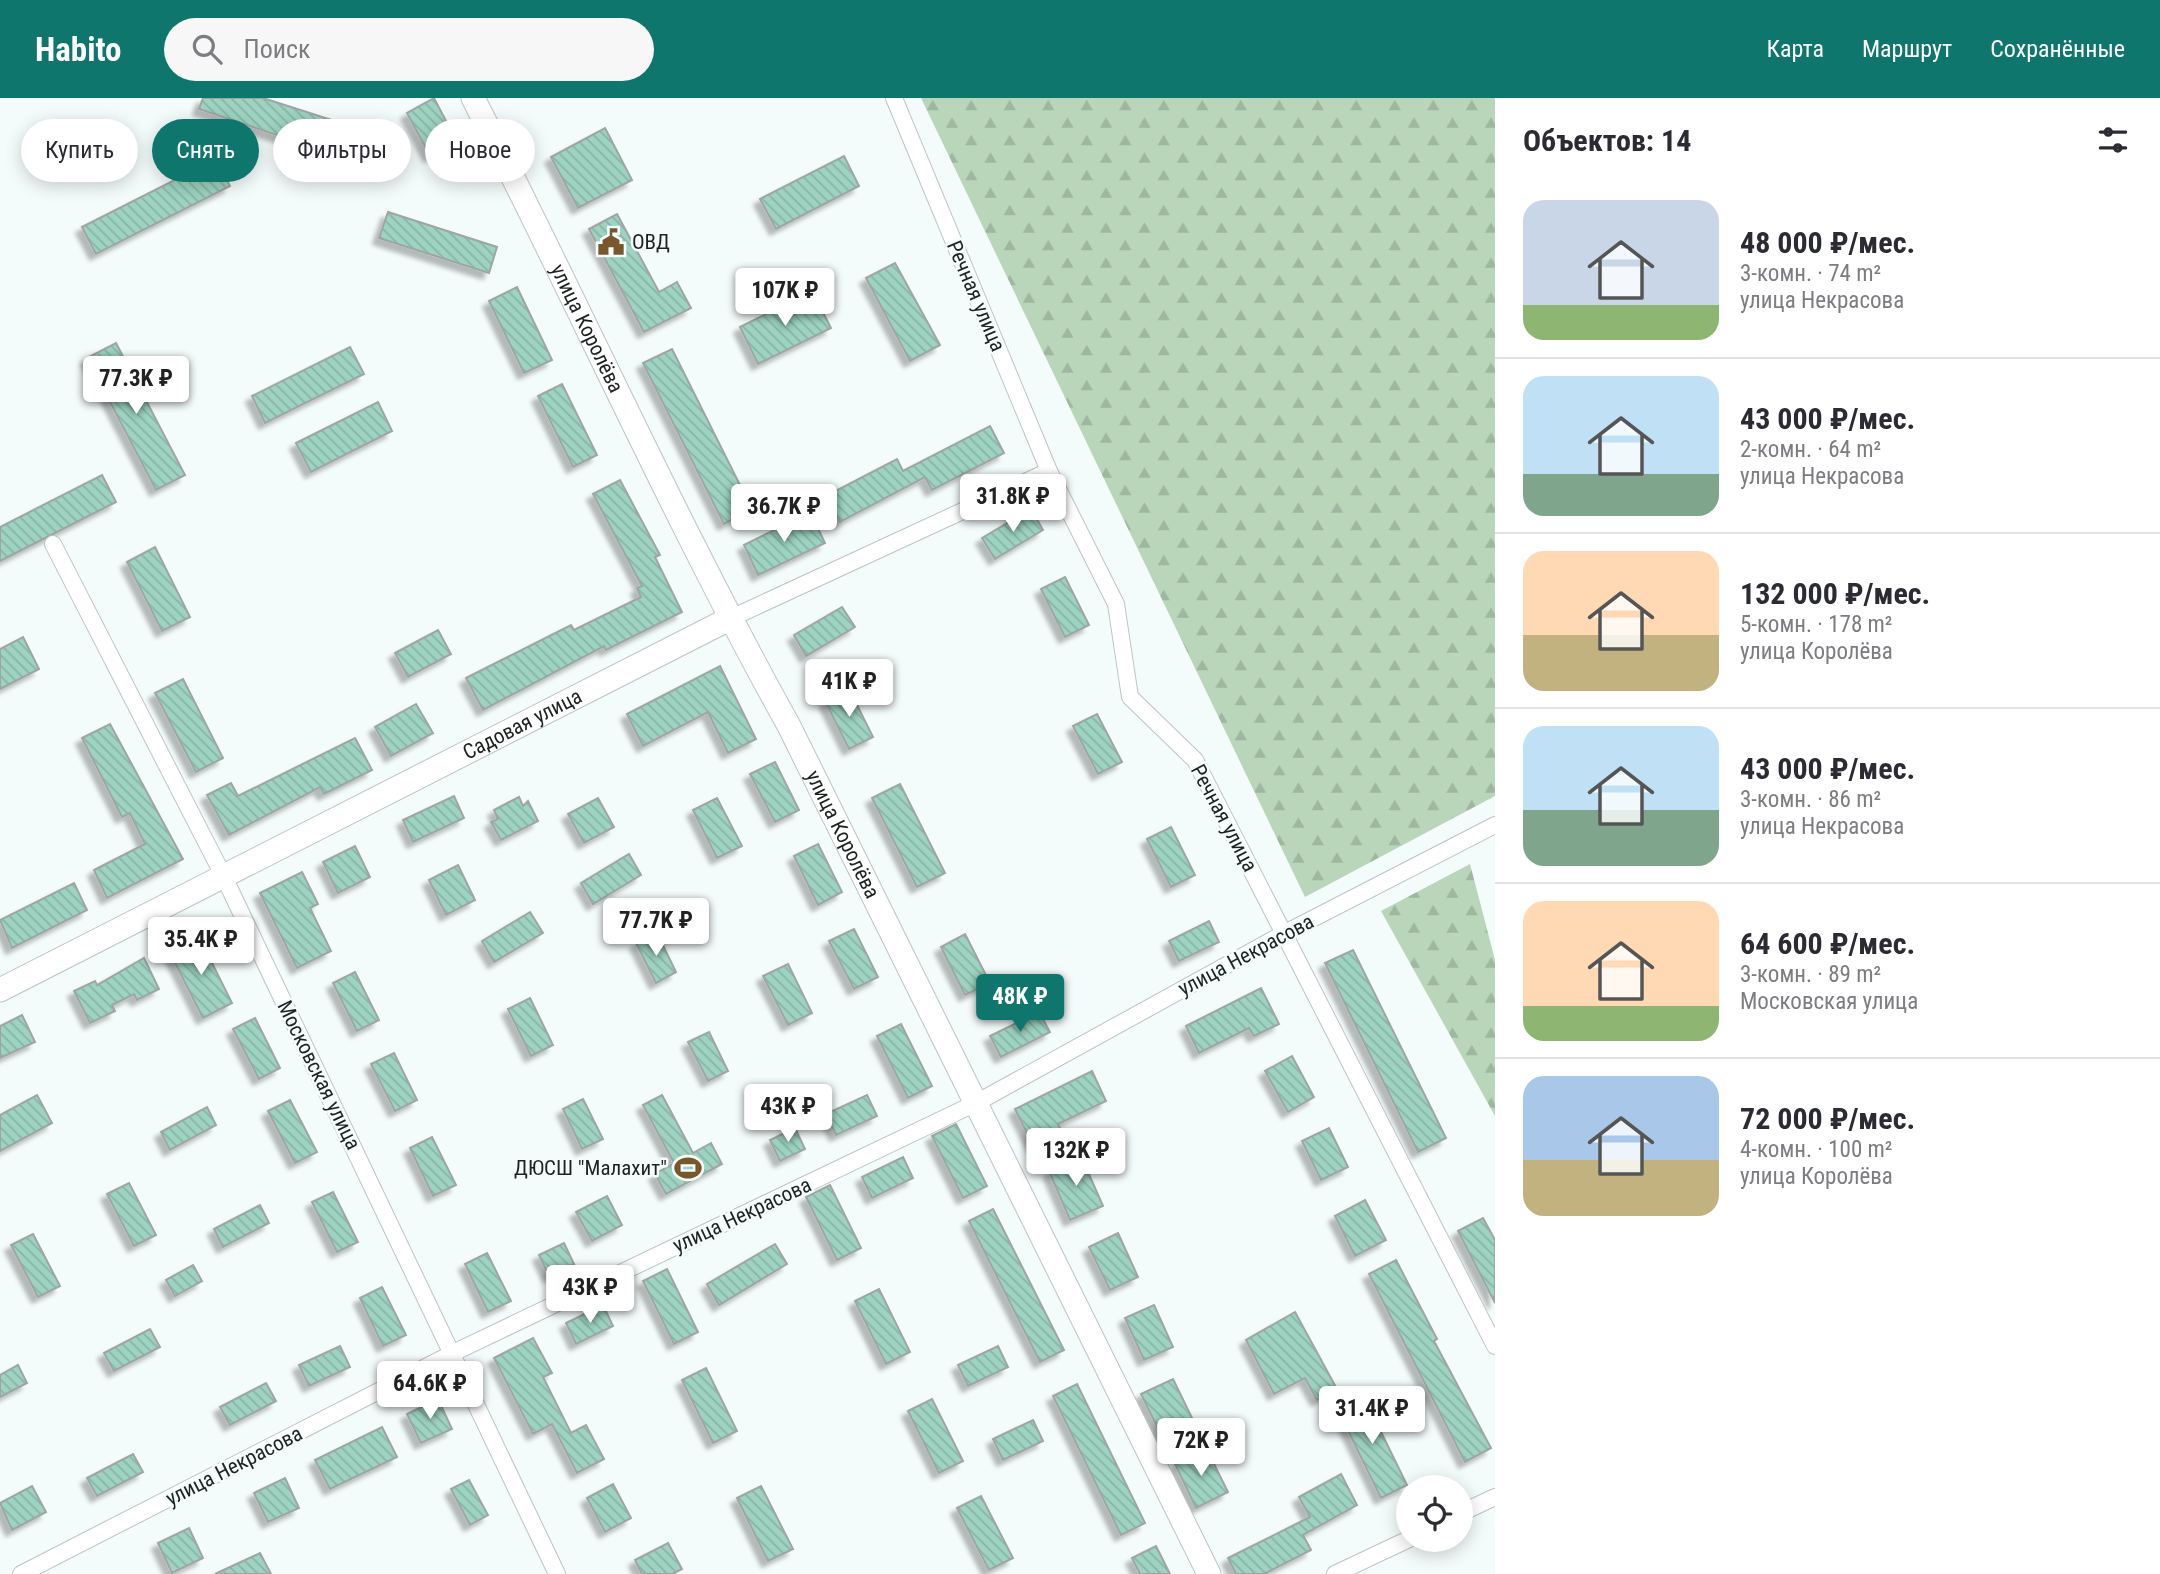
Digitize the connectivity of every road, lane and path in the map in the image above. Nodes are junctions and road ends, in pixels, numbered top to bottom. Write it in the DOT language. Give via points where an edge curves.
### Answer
graph roads {
  1 [pos="473,98"];
  2 [pos="894,98"];
  3 [pos="1049,471"];
  4 [pos="53,544"];
  5 [pos="729,619"];
  6 [pos="1495,825"];
  7 [pos="224,877"];
  8 [pos="1283,934"];
  9 [pos="0,990"];
  10 [pos="976,1103"];
  11 [pos="1495,1346"];
  12 [pos="453,1353"];
  13 [pos="1495,1497"];
  14 [pos="1473,1507"];
  15 [pos="1396,1545"];
  16 [pos="21,1574"];
  17 [pos="556,1574"];
  18 [pos="1209,1574"];
  19 [pos="1335,1574"];
  1 -- 5 [label="street, улица Королёва"];
  2 -- 3 [label="street, Речная улица"];
  3 -- 5 [label="street, Садовая улица"];
  3 -- 8 [label="street, Речная улица" via="1116,604 1130,697 1195,760"];
  4 -- 7 [label="street, Московская улица"];
  5 -- 7 [label="street, Садовая улица"];
  5 -- 10 [label="street, улица Королёва" via="789,726"];
  6 -- 8 [label="street, улица Некрасова"];
  7 -- 9 [label="street, Садовая улица"];
  7 -- 12 [label="street, Московская улица"];
  8 -- 10 [label="street, улица Некрасова"];
  8 -- 11 [label="street, Речная улица"];
  10 -- 12 [label="street, улица Некрасова"];
  10 -- 18 [label="street, улица Королёва"];
  12 -- 16 [label="street, улица Некрасова"];
  12 -- 17 [label="street, Московская улица"];
  13 -- 14 [label="street"];
  15 -- 19 [label="street"];
}
